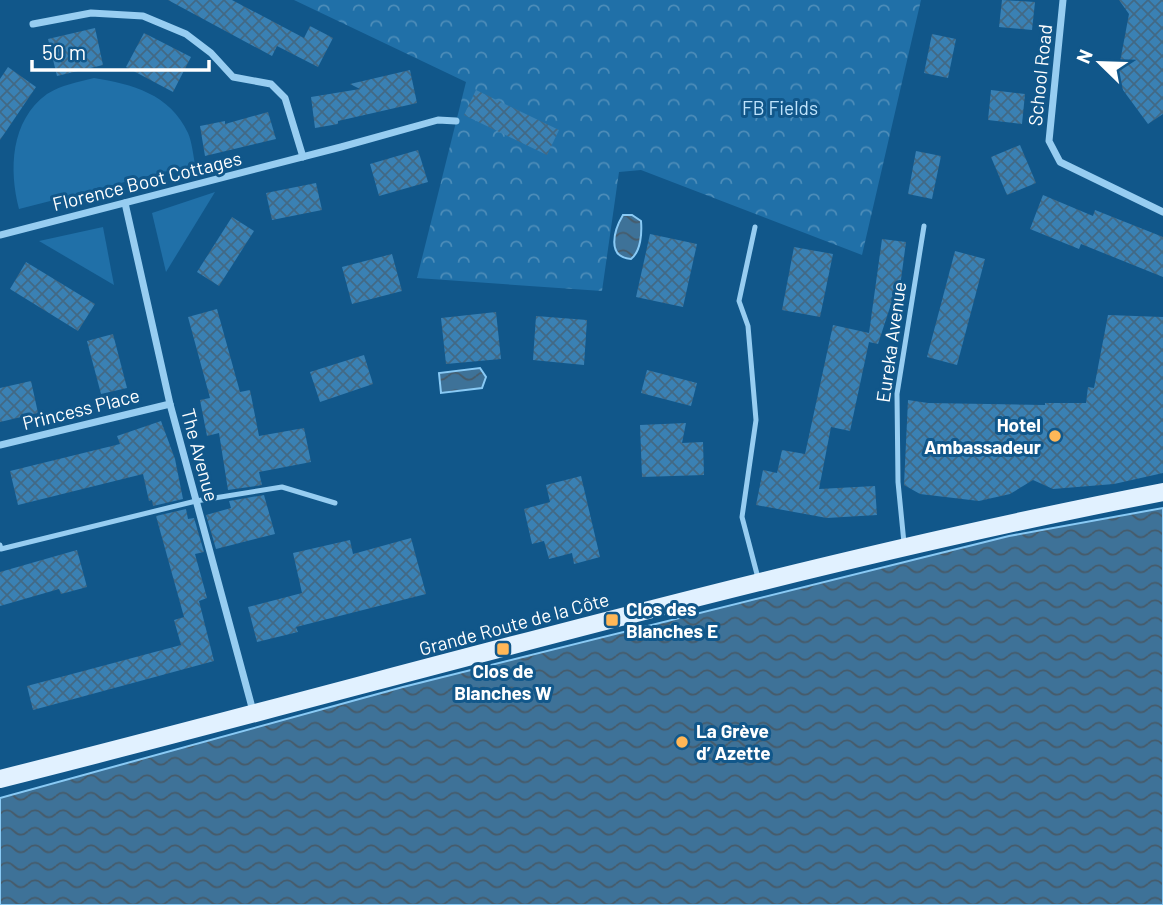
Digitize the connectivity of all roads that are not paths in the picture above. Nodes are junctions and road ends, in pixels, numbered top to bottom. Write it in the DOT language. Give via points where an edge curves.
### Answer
graph roads {
  1 [pos="1063,0"];
  2 [pos="33,24"];
  3 [pos="456,121"];
  4 [pos="303,158"];
  5 [pos="125,203"];
  6 [pos="1163,212"];
  7 [pos="924,226"];
  8 [pos="755,228"];
  9 [pos="0,235"];
  10 [pos="170,404"];
  11 [pos="0,445"];
  12 [pos="1163,492"];
  13 [pos="196,501"];
  14 [pos="335,503"];
  15 [pos="0,545"];
  16 [pos="904,547"];
  17 [pos="759,582"];
  18 [pos="254,714"];
  19 [pos="0,779"];
  1 -- 6 [label="street, School Road" via="1049,141 1060,162"];
  2 -- 4 [label="street" via="91,13 143,16 186,34 233,77 271,85 285,98"];
  3 -- 4 [label="street, Florence Boot Cottages" via="438,120"];
  4 -- 5 [label="street, Florence Boot Cottages"];
  5 -- 9 [label="street, Florence Boot Cottages"];
  5 -- 10 [label="street, The Avenue"];
  7 -- 16 [label="lane, Eureka Avenue" via="897,394"];
  8 -- 17 [label="lane" via="739,301 748,326 756,420 742,517"];
  10 -- 11 [label="street, Princess Place"];
  10 -- 13 [label="street, The Avenue"];
  12 -- 16 [label="main road, Grande Route de la Côte"];
  13 -- 14 [label="lane" via="282,487"];
  13 -- 15 [label="lane"];
  13 -- 18 [label="street, The Avenue"];
  16 -- 17 [label="main road, Grande Route de la Côte"];
  17 -- 18 [label="main road, Grande Route de la Côte"];
  18 -- 19 [label="main road, Grande Route de la Côte"];
}
